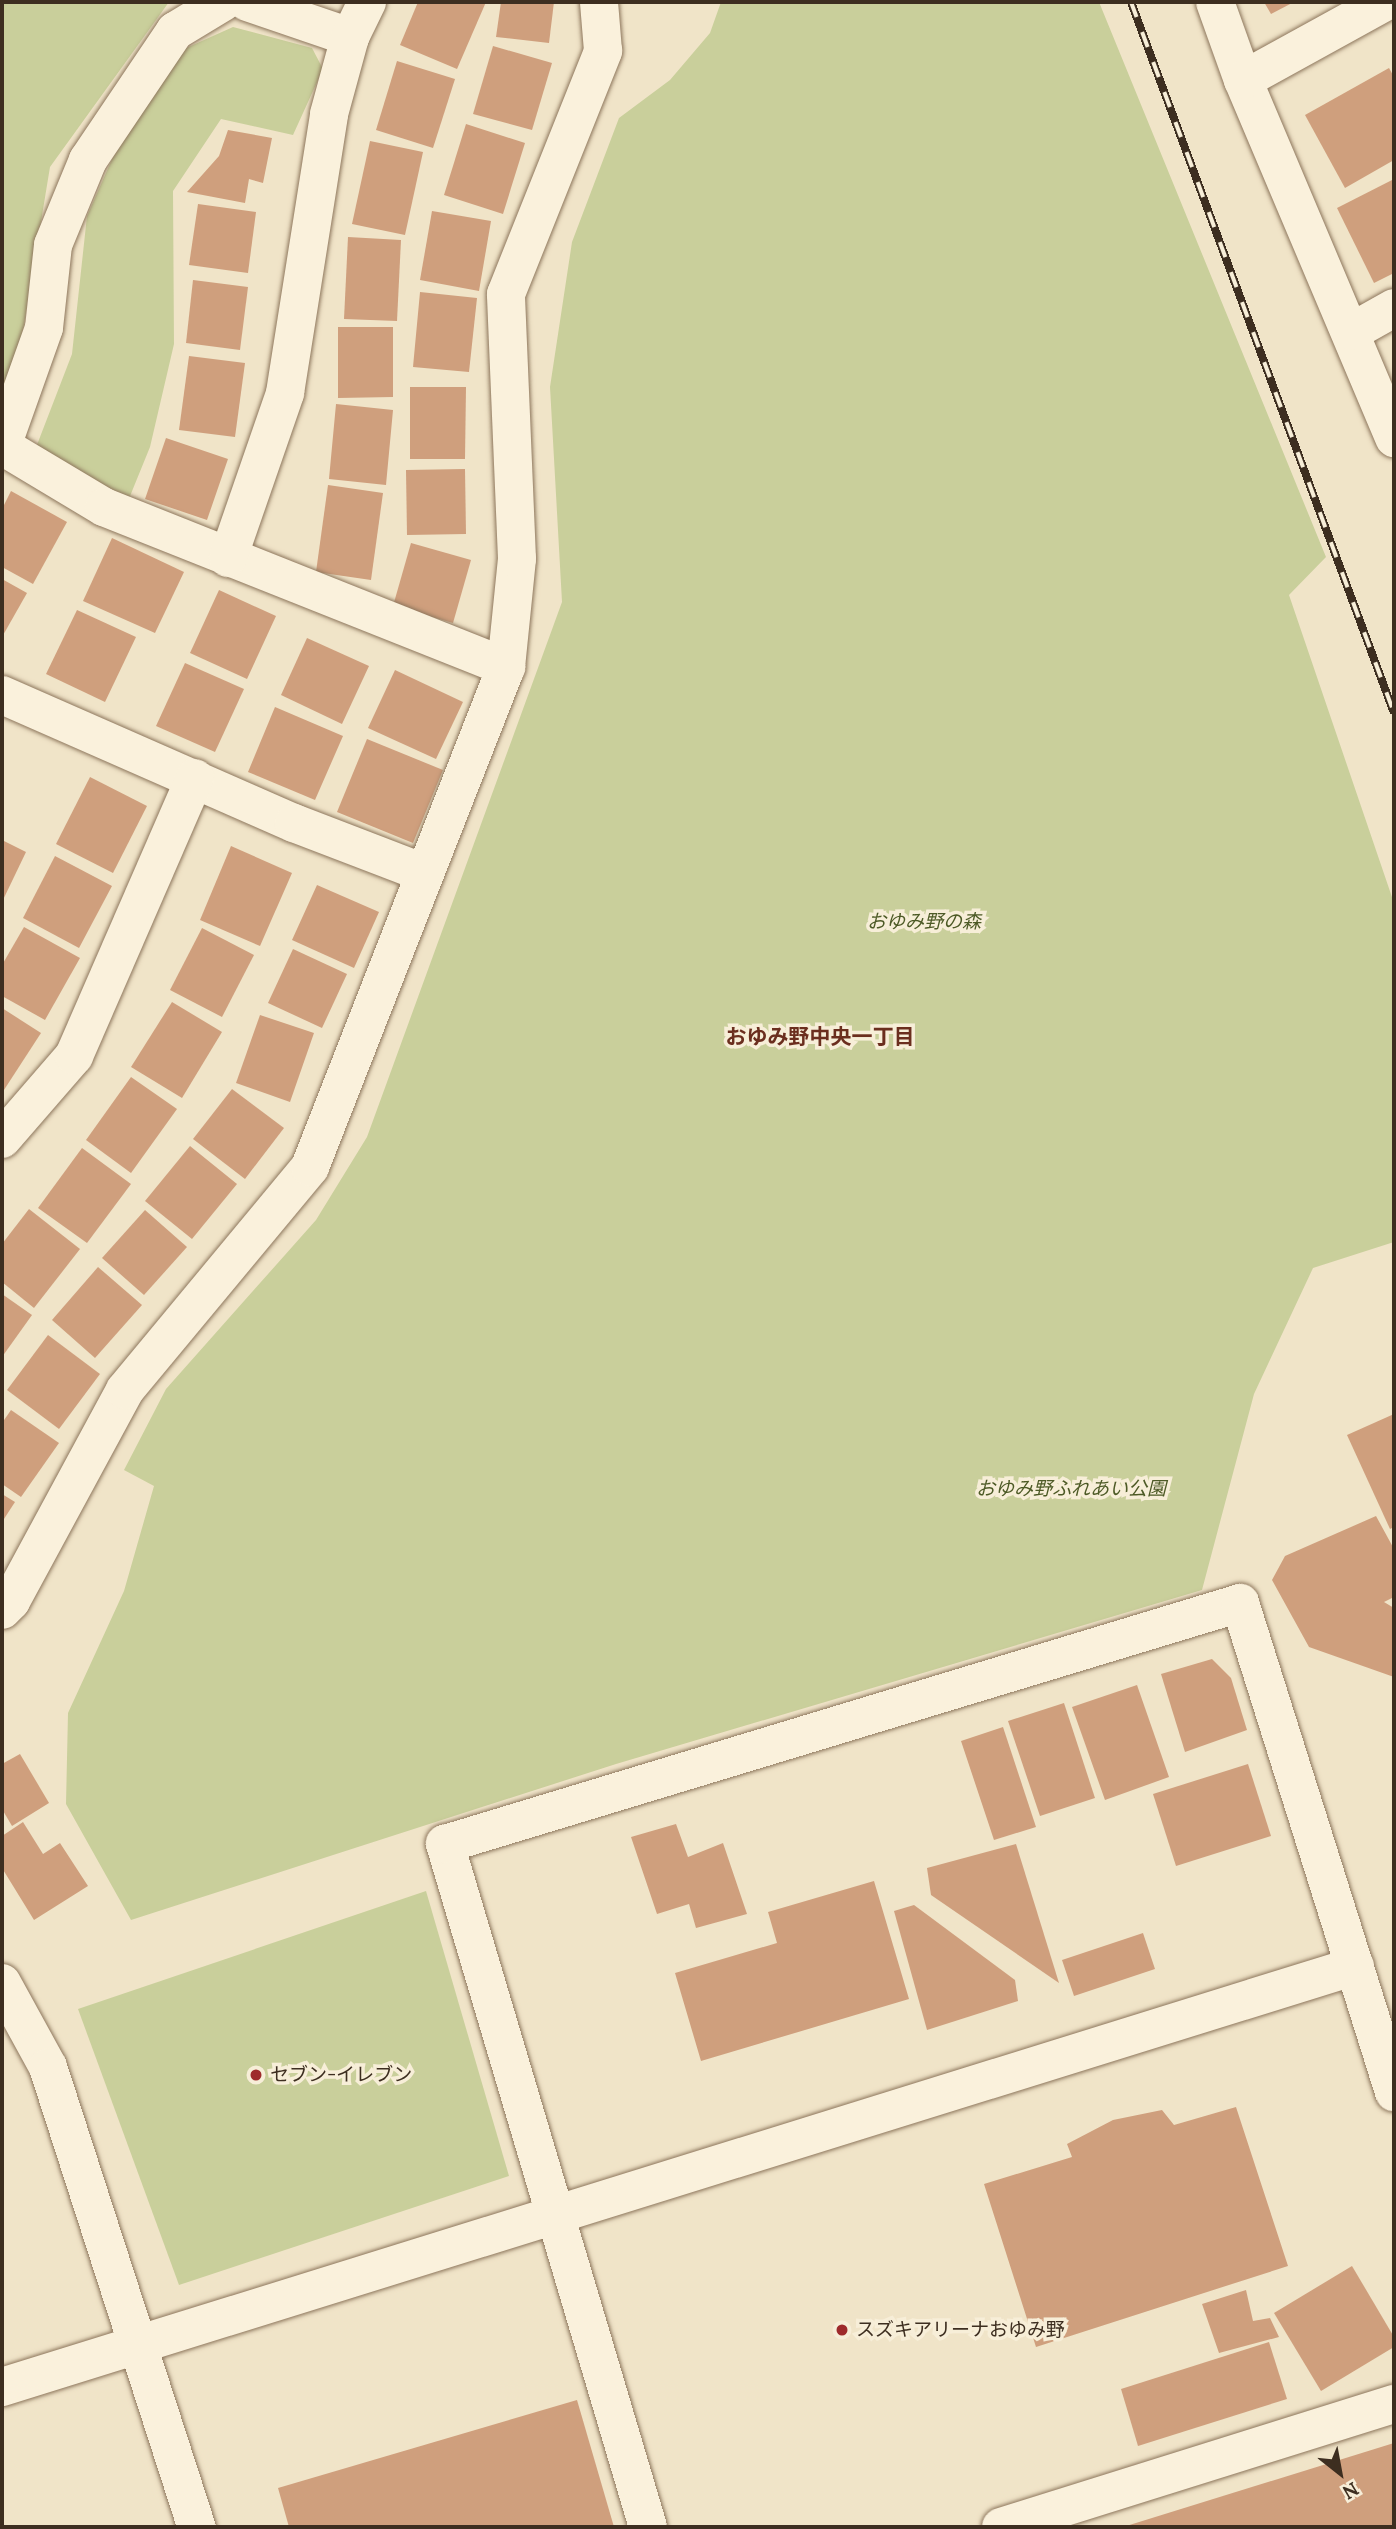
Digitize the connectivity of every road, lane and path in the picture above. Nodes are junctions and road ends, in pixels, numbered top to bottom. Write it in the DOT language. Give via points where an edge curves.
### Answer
graph roads {
  1 [pos="223,2"];
  2 [pos="247,2"];
  3 [pos="367,2"];
  4 [pos="599,2"];
  5 [pos="1215,2"];
  6 [pos="1385,2"];
  7 [pos="350,37"];
  8 [pos="1243,80"];
  9 [pos="1394,308"];
  10 [pos="1353,331"];
  11 [pos="1394,438"];
  12 [pos="228,558"];
  13 [pos="506,667"];
  14 [pos="2,695"];
  15 [pos="195,778"];
  16 [pos="424,873"];
  17 [pos="2,1139"];
  18 [pos="5,1602"];
  19 [pos="1355,1966"];
  20 [pos="2,1983"];
  21 [pos="1394,2092"];
  22 [pos="555,2215"];
  23 [pos="138,2345"];
  24 [pos="2,2388"];
  25 [pos="1394,2404"];
  26 [pos="197,2527"];
  27 [pos="648,2527"];
  28 [pos="1001,2527"];
  1 -- 12 [label="street" via="175,31 88,160 53,245 44,328 2,446 104,507"];
  2 -- 7 [label="street"];
  3 -- 7 [label="street"];
  4 -- 13 [label="street" via="603,51 506,294 517,559"];
  5 -- 8 [label="street"];
  6 -- 8 [label="street"];
  7 -- 12 [label="street" via="329,114 310,217 285,393"];
  8 -- 10 [label="street"];
  9 -- 10 [label="street"];
  10 -- 11 [label="street"];
  12 -- 13 [label="street"];
  13 -- 16 [label="street"];
  14 -- 15 [label="street"];
  15 -- 16 [label="street"];
  15 -- 17 [label="street" via="74,1056"];
  16 -- 18 [label="street" via="310,1167 125,1390"];
  19 -- 21 [label="street"];
  19 -- 22 [label="street"];
  19 -- 22 [label="street" via="1240,1603 445,1844"];
  20 -- 23 [label="street" via="48,2067"];
  22 -- 23 [label="street"];
  22 -- 27 [label="street"];
  23 -- 24 [label="street"];
  23 -- 26 [label="street"];
  25 -- 28 [label="street"];
}
